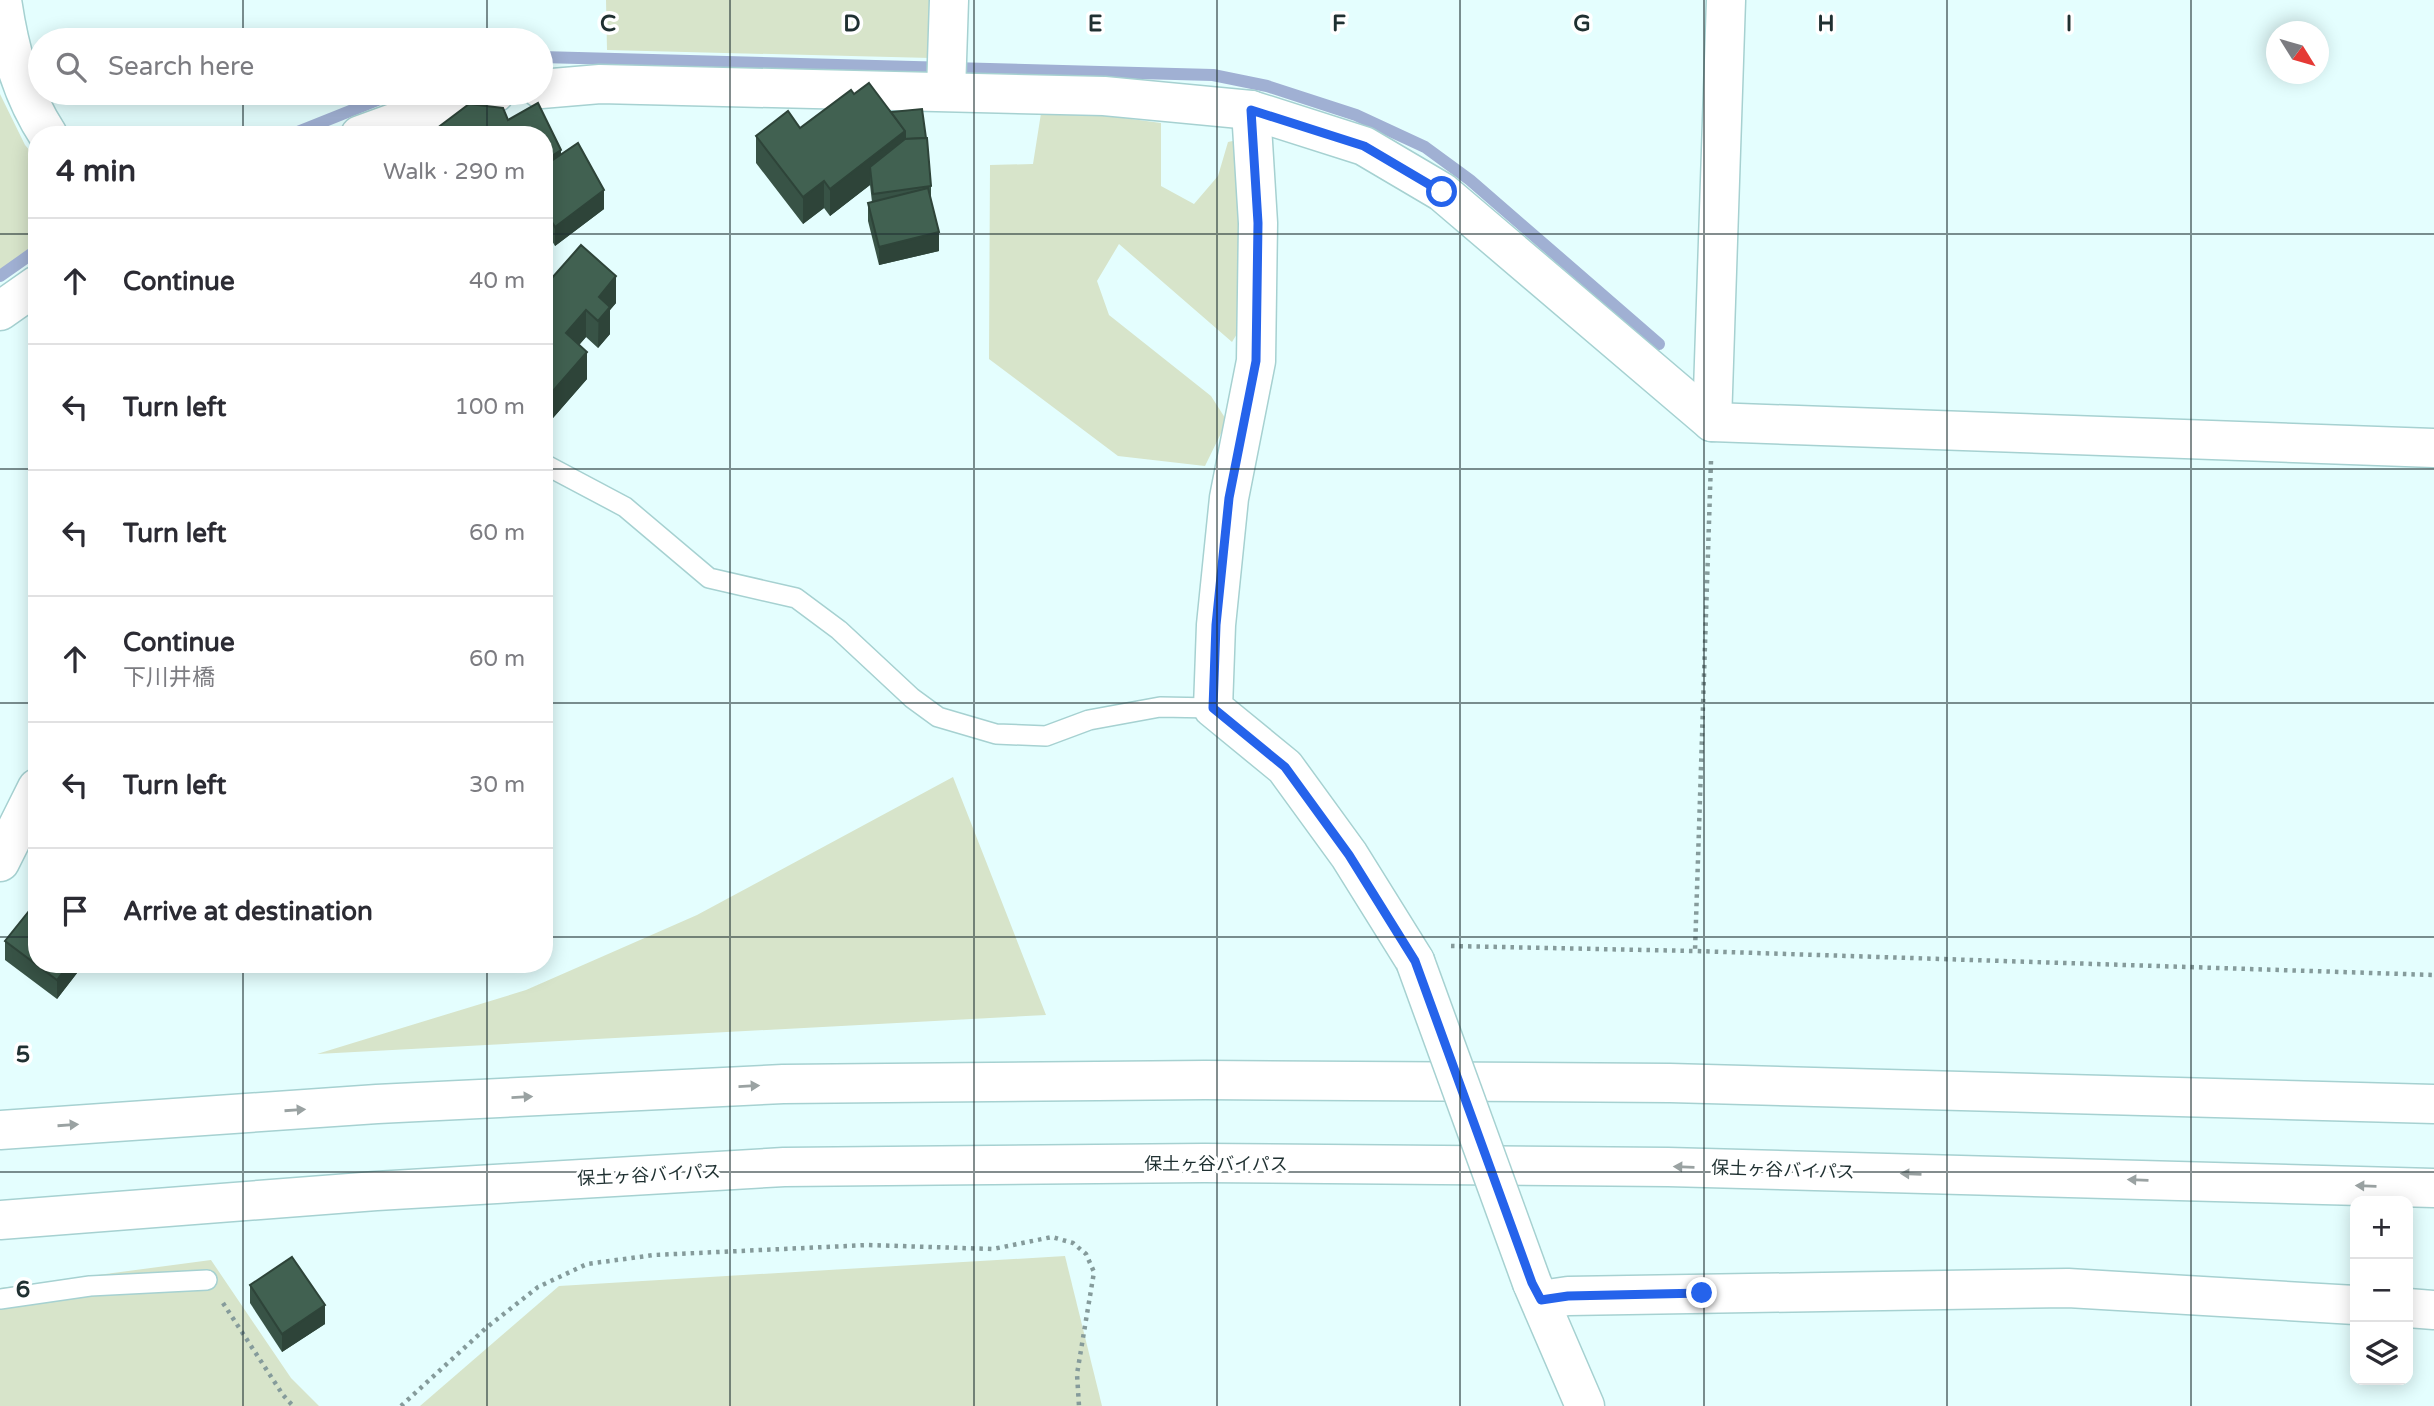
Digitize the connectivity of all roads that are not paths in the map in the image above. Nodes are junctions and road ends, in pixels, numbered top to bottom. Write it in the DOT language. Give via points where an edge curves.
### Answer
graph roads {
  1 [pos="2,0"];
  2 [pos="948,0"];
  3 [pos="1726,0"];
  4 [pos="553,88"];
  5 [pos="946,91"];
  6 [pos="28,104"];
  7 [pos="28,105"];
  8 [pos="442,105"];
  9 [pos="1251,110"];
  10 [pos="42,126"];
  11 [pos="385,126"];
  12 [pos="28,291"];
  13 [pos="0,311"];
  14 [pos="1712,422"];
  15 [pos="2434,448"];
  16 [pos="553,469"];
  17 [pos="1213,708"];
  18 [pos="28,804"];
  19 [pos="5,846"];
  20 [pos="2434,1104"];
  21 [pos="0,1130"];
  22 [pos="2434,1188"];
  23 [pos="0,1220"];
  24 [pos="207,1280"];
  25 [pos="1536,1292"];
  26 [pos="0,1299"];
  27 [pos="2350,1305"];
  28 [pos="2413,1308"];
  29 [pos="2434,1310"];
  30 [pos="1585,1406"];
  1 -- 6 [label="main road" via="7,35"];
  2 -- 5 [label="main road"];
  3 -- 14 [label="main road"];
  4 -- 5 [label="main road" via="600,84"];
  5 -- 9 [label="main road" via="1104,96"];
  7 -- 10 [label="main road"];
  8 -- 11 [label="main road"];
  9 -- 14 [label="main road" via="1364,146 1442,192"];
  9 -- 17 [label="main road" via="1258,223 1256,361 1229,498"];
  12 -- 13 [label="main road"];
  14 -- 15 [label="main road"];
  16 -- 17 [label="lane" via="625,507 709,578 796,598 938,717 996,734 1046,736 1089,720 1160,707"];
  17 -- 25 [label="main road, bridge" via="1285,767 1349,855 1411,953"];
  18 -- 19 [label="main road"];
  21 -- 20 [label="main road, one-way" via="377,1104 783,1084 1205,1080 1670,1083"];
  22 -- 23 [label="main road, 保土ヶ谷バイパス, one-way" via="1655,1167 1204,1163 784,1167 376,1191"];
  24 -- 26 [label="lane" via="90,1286"];
  25 -- 27 [label="main road" via="1568,1296 2068,1288"];
  25 -- 30 [label="main road"];
  28 -- 29 [label="main road"];
}
